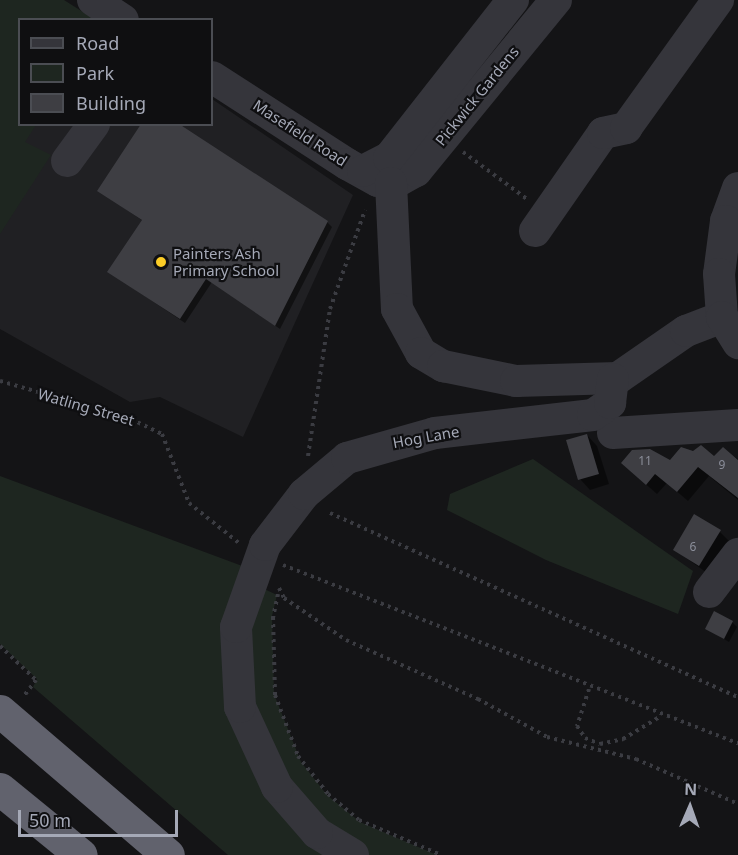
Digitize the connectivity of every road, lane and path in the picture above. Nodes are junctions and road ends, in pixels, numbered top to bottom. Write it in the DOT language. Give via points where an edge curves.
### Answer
graph roads {
  1 [pos="93,0"];
  2 [pos="555,0"];
  3 [pos="718,0"];
  4 [pos="504,12"];
  5 [pos="120,18"];
  6 [pos="520,44"];
  7 [pos="213,78"];
  8 [pos="93,126"];
  9 [pos="443,137"];
  10 [pos="67,161"];
  11 [pos="363,171"];
  12 [pos="391,183"];
  13 [pos="738,188"];
  14 [pos="541,222"];
  15 [pos="722,317"];
  16 [pos="738,343"];
  17 [pos="613,379"];
  18 [pos="0,381"];
  19 [pos="738,425"];
  20 [pos="613,433"];
  21 [pos="308,462"];
  22 [pos="330,513"];
  23 [pos="738,554"];
  24 [pos="276,564"];
  25 [pos="280,580"];
  26 [pos="722,588"];
  27 [pos="278,594"];
  28 [pos="0,646"];
  29 [pos="589,689"];
  30 [pos="738,697"];
  31 [pos="3,714"];
  32 [pos="662,716"];
  33 [pos="738,743"];
  34 [pos="0,789"];
  35 [pos="738,804"];
  36 [pos="81,855"];
  37 [pos="168,855"];
  38 [pos="353,855"];
  39 [pos="441,855"];
  1 -- 5 [label="street"];
  2 -- 6 [label="street, Pickwick Gardens"];
  3 -- 14 [label="street" via="626,128 603,133"];
  4 -- 6 [label="street"];
  4 -- 11 [label="street, Pickwick Gardens" via="389,158"];
  6 -- 9 [label="street, Pickwick Gardens"];
  7 -- 11 [label="street, Masefield Road"];
  8 -- 10 [label="street"];
  9 -- 12 [label="street, Pickwick Gardens" via="413,173"];
  9 -- 14 [label="path"];
  11 -- 12 [label="street, Masefield Road"];
  11 -- 21 [label="path" via="367,192 362,226 330,309"];
  12 -- 17 [label="street" via="395,300 422,352 455,370 509,380"];
  13 -- 15 [label="street" via="722,239"];
  15 -- 16 [label="street"];
  15 -- 17 [label="street" via="687,331 639,368"];
  17 -- 24 [label="street, Hog Lane" via="610,403 592,415 435,433 347,458 304,494"];
  18 -- 24 [label="path, Watling Street" via="131,419 162,434 184,495 219,530"];
  19 -- 20 [label="street"];
  22 -- 30 [label="path"];
  23 -- 26 [label="street"];
  24 -- 29 [label="path, Watling Street"];
  24 -- 38 [label="street, Hog Lane" via="236,627 240,707 277,787 317,833"];
  25 -- 35 [label="path" via="284,598 346,640 478,699 547,737 636,759"];
  27 -- 39 [label="path" via="273,615 276,696 298,756 328,794 359,820"];
  28 -- 31 [label="path" via="36,680"];
  29 -- 32 [label="path, Watling Street"];
  29 -- 32 [label="path" via="577,726 600,744 623,739"];
  31 -- 37 [label="highway"];
  32 -- 33 [label="path, Watling Street"];
  34 -- 36 [label="highway"];
}
